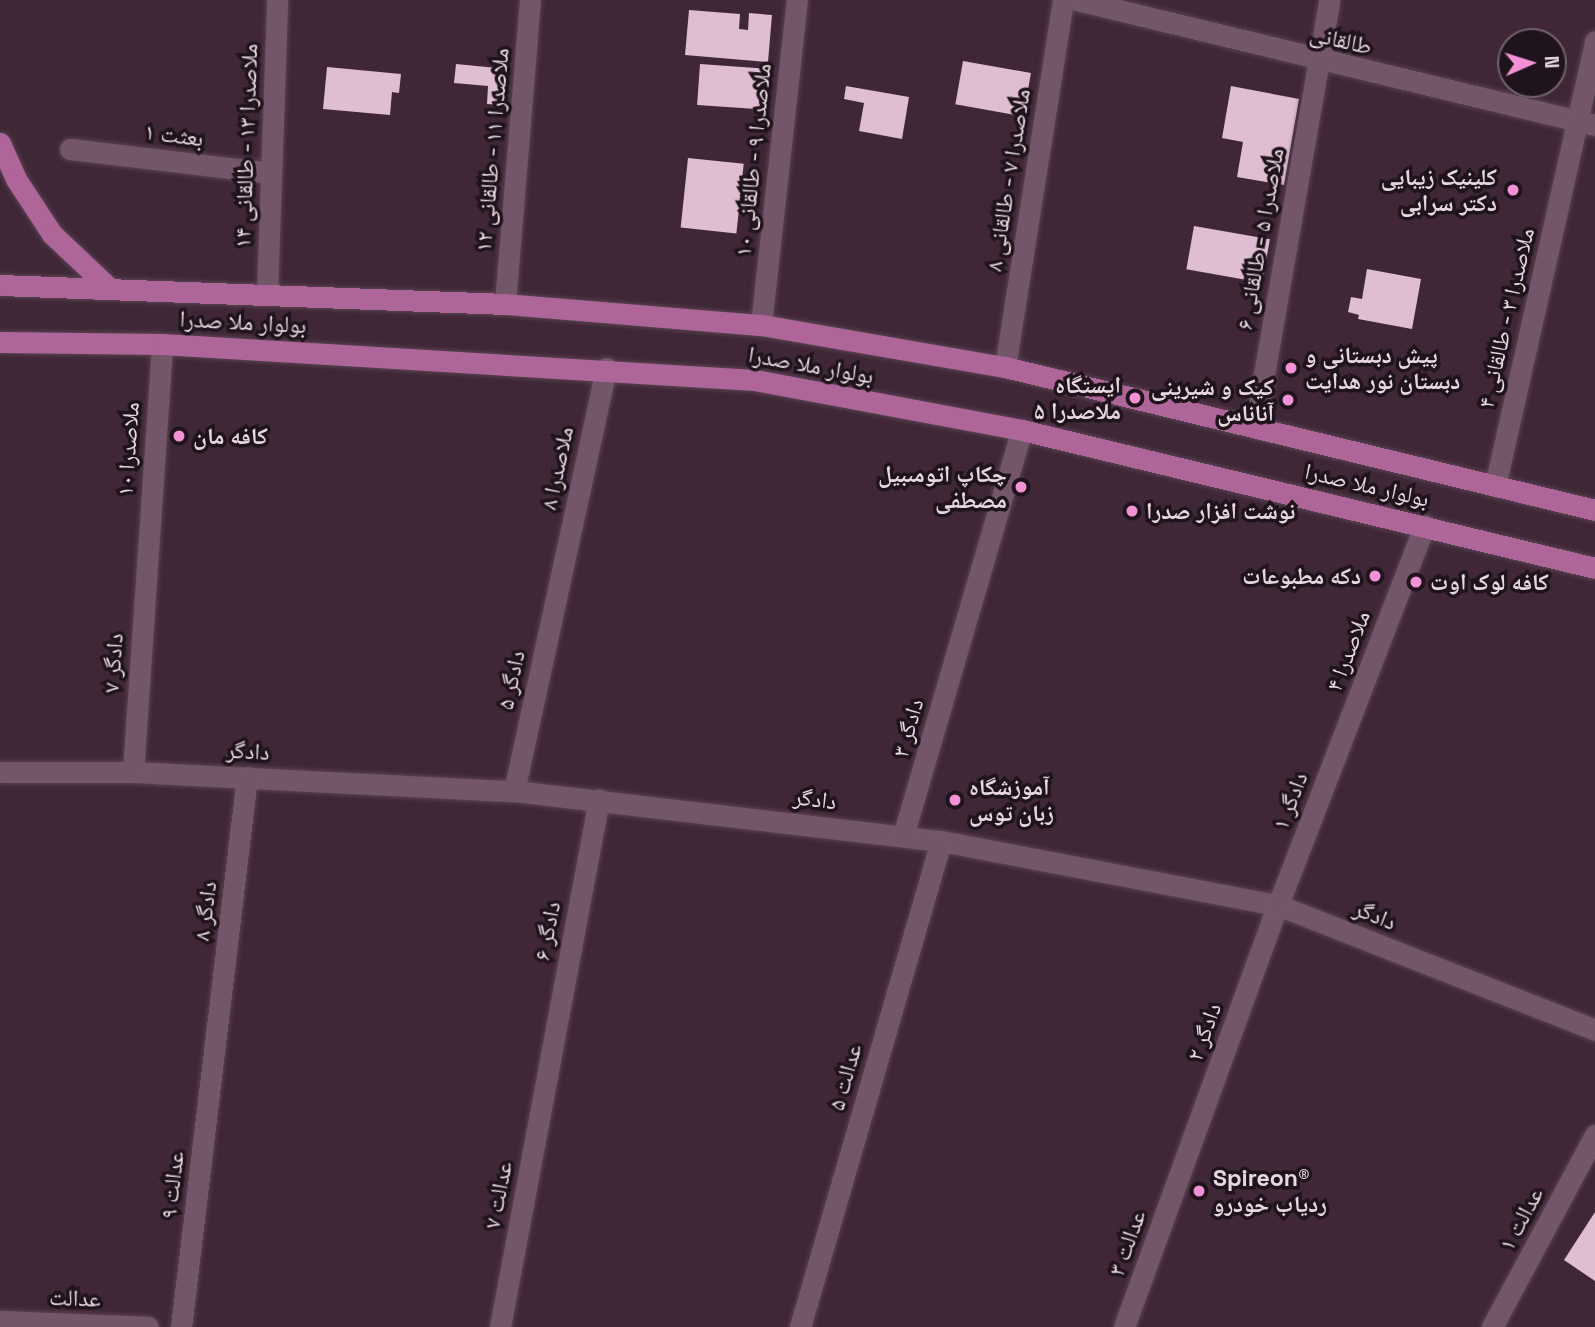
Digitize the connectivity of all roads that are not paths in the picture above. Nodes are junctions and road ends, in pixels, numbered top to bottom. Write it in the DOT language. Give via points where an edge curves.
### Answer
graph roads {
  1 [pos="277,0"];
  2 [pos="530,0"];
  3 [pos="797,0"];
  4 [pos="1063,0"];
  5 [pos="1077,0"];
  6 [pos="1329,0"];
  7 [pos="1595,41"];
  8 [pos="1317,62"];
  9 [pos="1586,123"];
  10 [pos="0,143"];
  11 [pos="70,149"];
  12 [pos="271,173"];
  13 [pos="0,285"];
  14 [pos="107,286"];
  15 [pos="267,293"];
  16 [pos="505,304"];
  17 [pos="761,326"];
  18 [pos="0,342"];
  19 [pos="162,344"];
  20 [pos="1005,367"];
  21 [pos="606,368"];
  22 [pos="1255,426"];
  23 [pos="1022,430"];
  24 [pos="1495,486"];
  25 [pos="1595,510"];
  26 [pos="1425,525"];
  27 [pos="147,557"];
  28 [pos="1595,568"];
  29 [pos="560,580"];
  30 [pos="1351,717"];
  31 [pos="0,772"];
  32 [pos="133,772"];
  33 [pos="247,777"];
  34 [pos="514,791"];
  35 [pos="598,799"];
  36 [pos="903,836"];
  37 [pos="941,841"];
  38 [pos="1278,905"];
  39 [pos="1595,1030"];
  40 [pos="215,1050"];
  41 [pos="547,1072"];
  42 [pos="1595,1135"];
  43 [pos="1179,1176"];
  44 [pos="0,1321"];
  45 [pos="148,1327"];
  46 [pos="181,1327"];
  47 [pos="500,1327"];
  48 [pos="800,1327"];
  49 [pos="1124,1327"];
  50 [pos="1492,1327"];
  1 -- 12 [label="street, ملاصدرا ۱۳ - طالقانی ۱۴"];
  2 -- 16 [label="street, ملاصدرا ۱۱ - طالقانی ۱۲"];
  3 -- 17 [label="street, ملاصدرا ۹ - طالقانی ۱۰"];
  4 -- 20 [label="street, ملاصدرا ۷ - طالقانی ۸"];
  5 -- 8 [label="street, طالقانی"];
  6 -- 8 [label="street, ملاصدرا ۵ - طالقانی ۶"];
  7 -- 9 [label="street, ملاصدرا ۳ - طالقانی ۴"];
  8 -- 9 [label="street, طالقانی"];
  8 -- 22 [label="street, ملاصدرا ۵ - طالقانی ۶"];
  9 -- 24 [label="street, ملاصدرا ۳ - طالقانی ۴"];
  10 -- 14 [label="main road" via="16,180 52,234"];
  11 -- 12 [label="street, بعثت ۱"];
  12 -- 15 [label="street, ملاصدرا ۱۳ - طالقانی ۱۴"];
  13 -- 14 [label="main road, بولوار ملا صدرا"];
  14 -- 15 [label="main road, بولوار ملا صدرا"];
  15 -- 16 [label="main road, بولوار ملا صدرا"];
  16 -- 17 [label="main road, بولوار ملا صدرا"];
  17 -- 20 [label="main road, بولوار ملا صدرا"];
  18 -- 19 [label="main road, بولوار ملا صدرا"];
  19 -- 21 [label="main road, بولوار ملا صدرا"];
  19 -- 27 [label="street, ملاصدرا ۱۰"];
  20 -- 22 [label="main road, بولوار ملا صدرا"];
  21 -- 23 [label="main road, بولوار ملا صدرا" via="755,380"];
  21 -- 29 [label="street, ملاصدرا ۸"];
  22 -- 24 [label="main road, بولوار ملا صدرا"];
  23 -- 26 [label="main road, بولوار ملا صدرا"];
  23 -- 36 [label="street, دادگر ۳"];
  24 -- 25 [label="main road, بولوار ملا صدرا"];
  26 -- 28 [label="main road, بولوار ملا صدرا"];
  26 -- 30 [label="street, ملاصدرا ۴"];
  27 -- 32 [label="street, دادگر ۷"];
  29 -- 34 [label="street, دادگر ۵"];
  30 -- 38 [label="street, دادگر ۱"];
  31 -- 32 [label="street, دادگر"];
  32 -- 33 [label="street, دادگر"];
  33 -- 34 [label="street, دادگر"];
  33 -- 40 [label="street, دادگر ۸"];
  34 -- 35 [label="street, دادگر"];
  35 -- 36 [label="street, دادگر"];
  35 -- 41 [label="street, دادگر ۶"];
  36 -- 37 [label="street, دادگر"];
  37 -- 38 [label="street, دادگر"];
  37 -- 48 [label="street, عدالت ۵"];
  38 -- 39 [label="street, دادگر"];
  38 -- 43 [label="street, دادگر ۲"];
  40 -- 46 [label="street, عدالت ۹"];
  41 -- 47 [label="street, عدالت ۷"];
  42 -- 50 [label="street, عدالت ۱"];
  43 -- 49 [label="street, عدالت ۳"];
  44 -- 45 [label="street, عدالت"];
}
